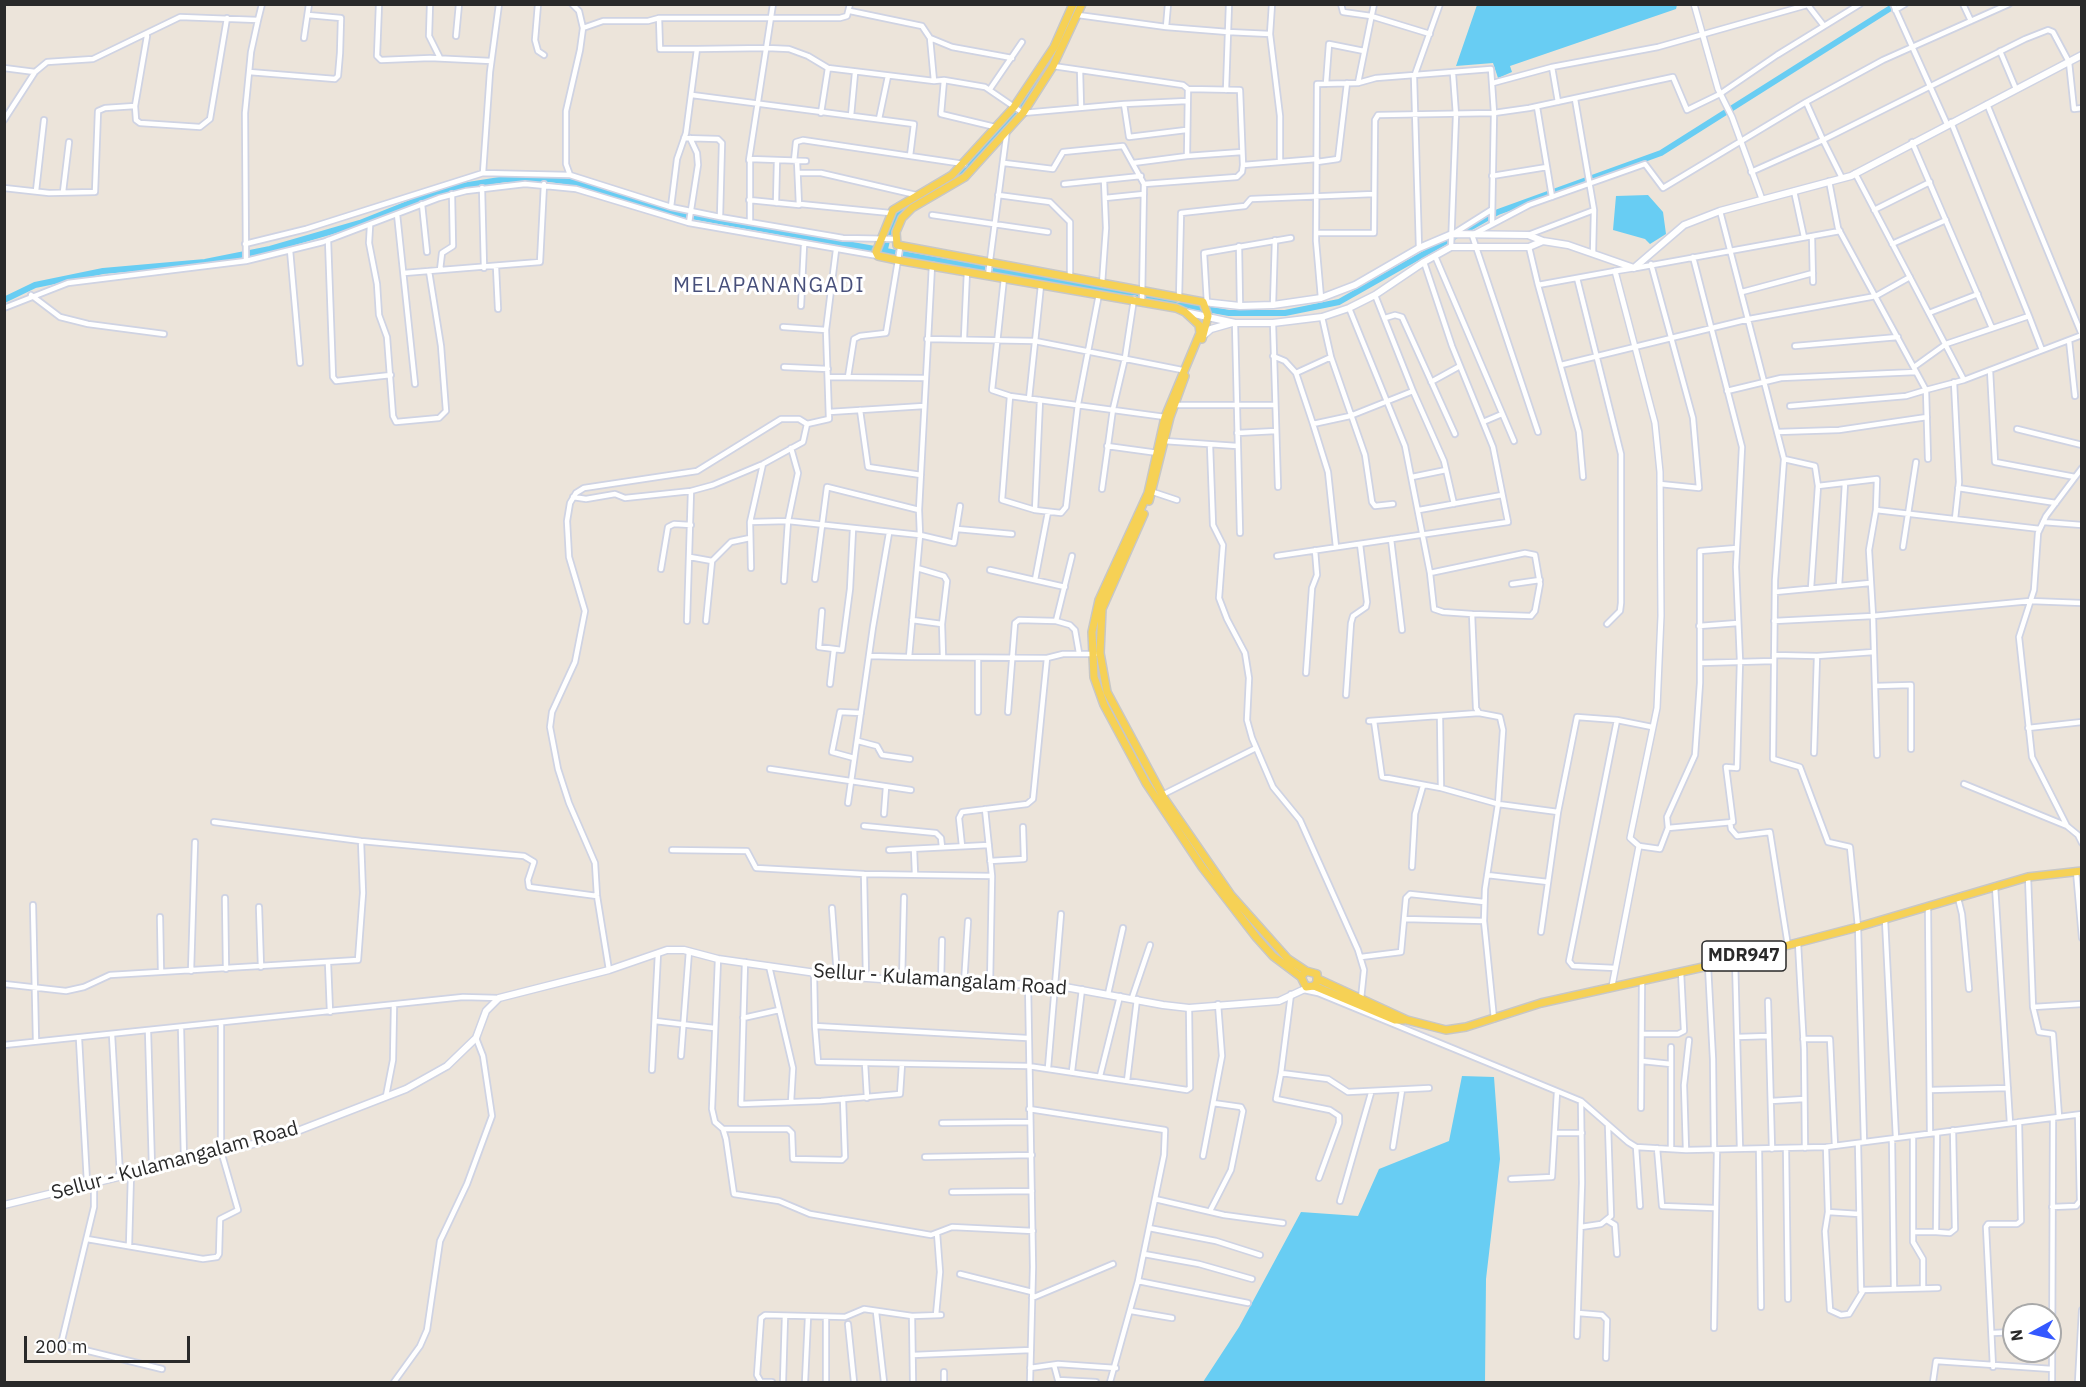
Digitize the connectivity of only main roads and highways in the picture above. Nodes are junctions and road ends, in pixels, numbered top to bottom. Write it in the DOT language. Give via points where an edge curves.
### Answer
graph roads {
  1 [pos="1073,4"];
  2 [pos="1082,4"];
  3 [pos="2082,55"];
  4 [pos="1019,110"];
  5 [pos="887,238"];
  6 [pos="1453,238"];
  7 [pos="1543,241"];
  8 [pos="1420,248"];
  9 [pos="898,253"];
  10 [pos="1426,261"];
  11 [pos="1142,297"];
  12 [pos="1208,309"];
  13 [pos="1185,312"];
  14 [pos="1234,323"];
  15 [pos="1201,334"];
  16 [pos="1159,453"];
  17 [pos="2079,871"];
  18 [pos="1303,976"];
  19 [pos="1311,986"];
  20 [pos="1291,994"];
  21 [pos="1360,1002"];
  22 [pos="4,1205"];
  1 -- 4 [label="main road"];
  2 -- 4 [label="main road" via="1053,66"];
  3 -- 7 [label="main road" via="1855,173 1684,225 1634,268 1568,245"];
  4 -- 5 [label="main road" via="1007,130 964,177 912,208"];
  4 -- 5 [label="main road" via="941,183 890,213"];
  5 -- 9 [label="main road"];
  5 -- 9 [label="main road" via="877,252"];
  6 -- 7 [label="main road" via="1528,235"];
  6 -- 7 [label="main road" via="1477,246 1529,247"];
  6 -- 8 [label="main road"];
  6 -- 10 [label="main road"];
  8 -- 10 [label="main road"];
  8 -- 12 [label="main road" via="1355,285 1321,298"];
  9 -- 11 [label="main road" via="1070,278"];
  9 -- 11 [label="main road" via="932,266 1099,294"];
  10 -- 14 [label="main road" via="1349,309 1273,323"];
  11 -- 12 [label="main road" via="1179,299"];
  11 -- 13 [label="main road"];
  12 -- 13 [label="main road"];
  12 -- 14 [label="main road"];
  12 -- 15 [label="main road"];
  13 -- 15 [label="main road" via="1197,323"];
  14 -- 15 [label="main road"];
  15 -- 16 [label="main road"];
  15 -- 16 [label="main road" via="1182,370 1165,417"];
  16 -- 18 [label="main road" via="1153,492 1102,609 1100,654 1107,692 1162,795 1232,895"];
  16 -- 18 [label="main road" via="1148,493 1099,600 1091,654 1099,695 1146,783 1202,867 1273,956"];
  17 -- 21 [label="main road, MDR947" via="1995,885 1928,908 1788,946 1541,1003 1446,1030 1395,1020"];
  18 -- 19 [label="main road"];
  18 -- 19 [label="main road" via="1314,972"];
  18 -- 20 [label="main road"];
  19 -- 20 [label="main road, Sellur - Kulamangalam Road"];
  19 -- 21 [label="main road"];
  19 -- 21 [label="main road"];
  20 -- 22 [label="main road, Sellur - Kulamangalam Road" via="1272,1002 1189,1008 1054,985 837,976 675,949 499,998 486,1011 476,1038 447,1066 386,1096 282,1137"];
}
